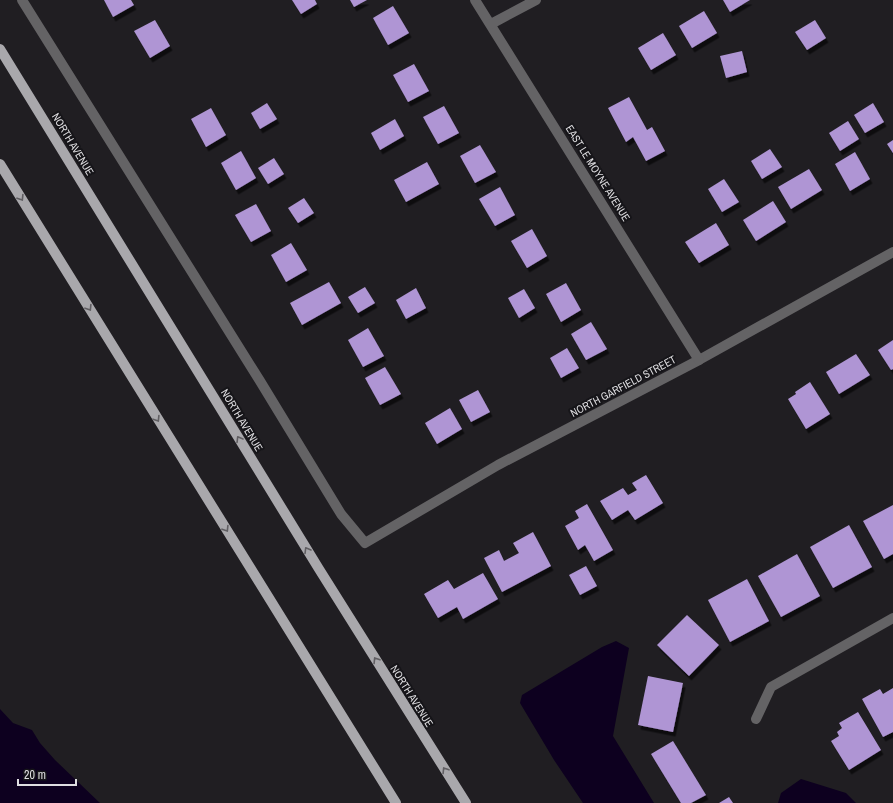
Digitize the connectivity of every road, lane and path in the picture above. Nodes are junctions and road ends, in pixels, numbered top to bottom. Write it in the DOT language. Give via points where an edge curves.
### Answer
graph roads {
  1 [pos="22,0"];
  2 [pos="476,0"];
  3 [pos="536,0"];
  4 [pos="491,24"];
  5 [pos="0,49"];
  6 [pos="0,164"];
  7 [pos="893,252"];
  8 [pos="699,360"];
  9 [pos="893,618"];
  10 [pos="756,719"];
  11 [pos="396,803"];
  12 [pos="466,803"];
  1 -- 8 [label="street, NORTH GARFIELD STREET" via="341,514 365,542 498,465"];
  2 -- 4 [label="street, EAST LE MOYNE AVENUE"];
  3 -- 4 [label="street"];
  4 -- 8 [label="street, EAST LE MOYNE AVENUE"];
  12 -- 5 [label="main road, NORTH AVENUE, one-way" via="314,562"];
  6 -- 11 [label="main road, one-way"];
  7 -- 8 [label="street, NORTH GARFIELD STREET"];
  9 -- 10 [label="street" via="771,687"];
}
